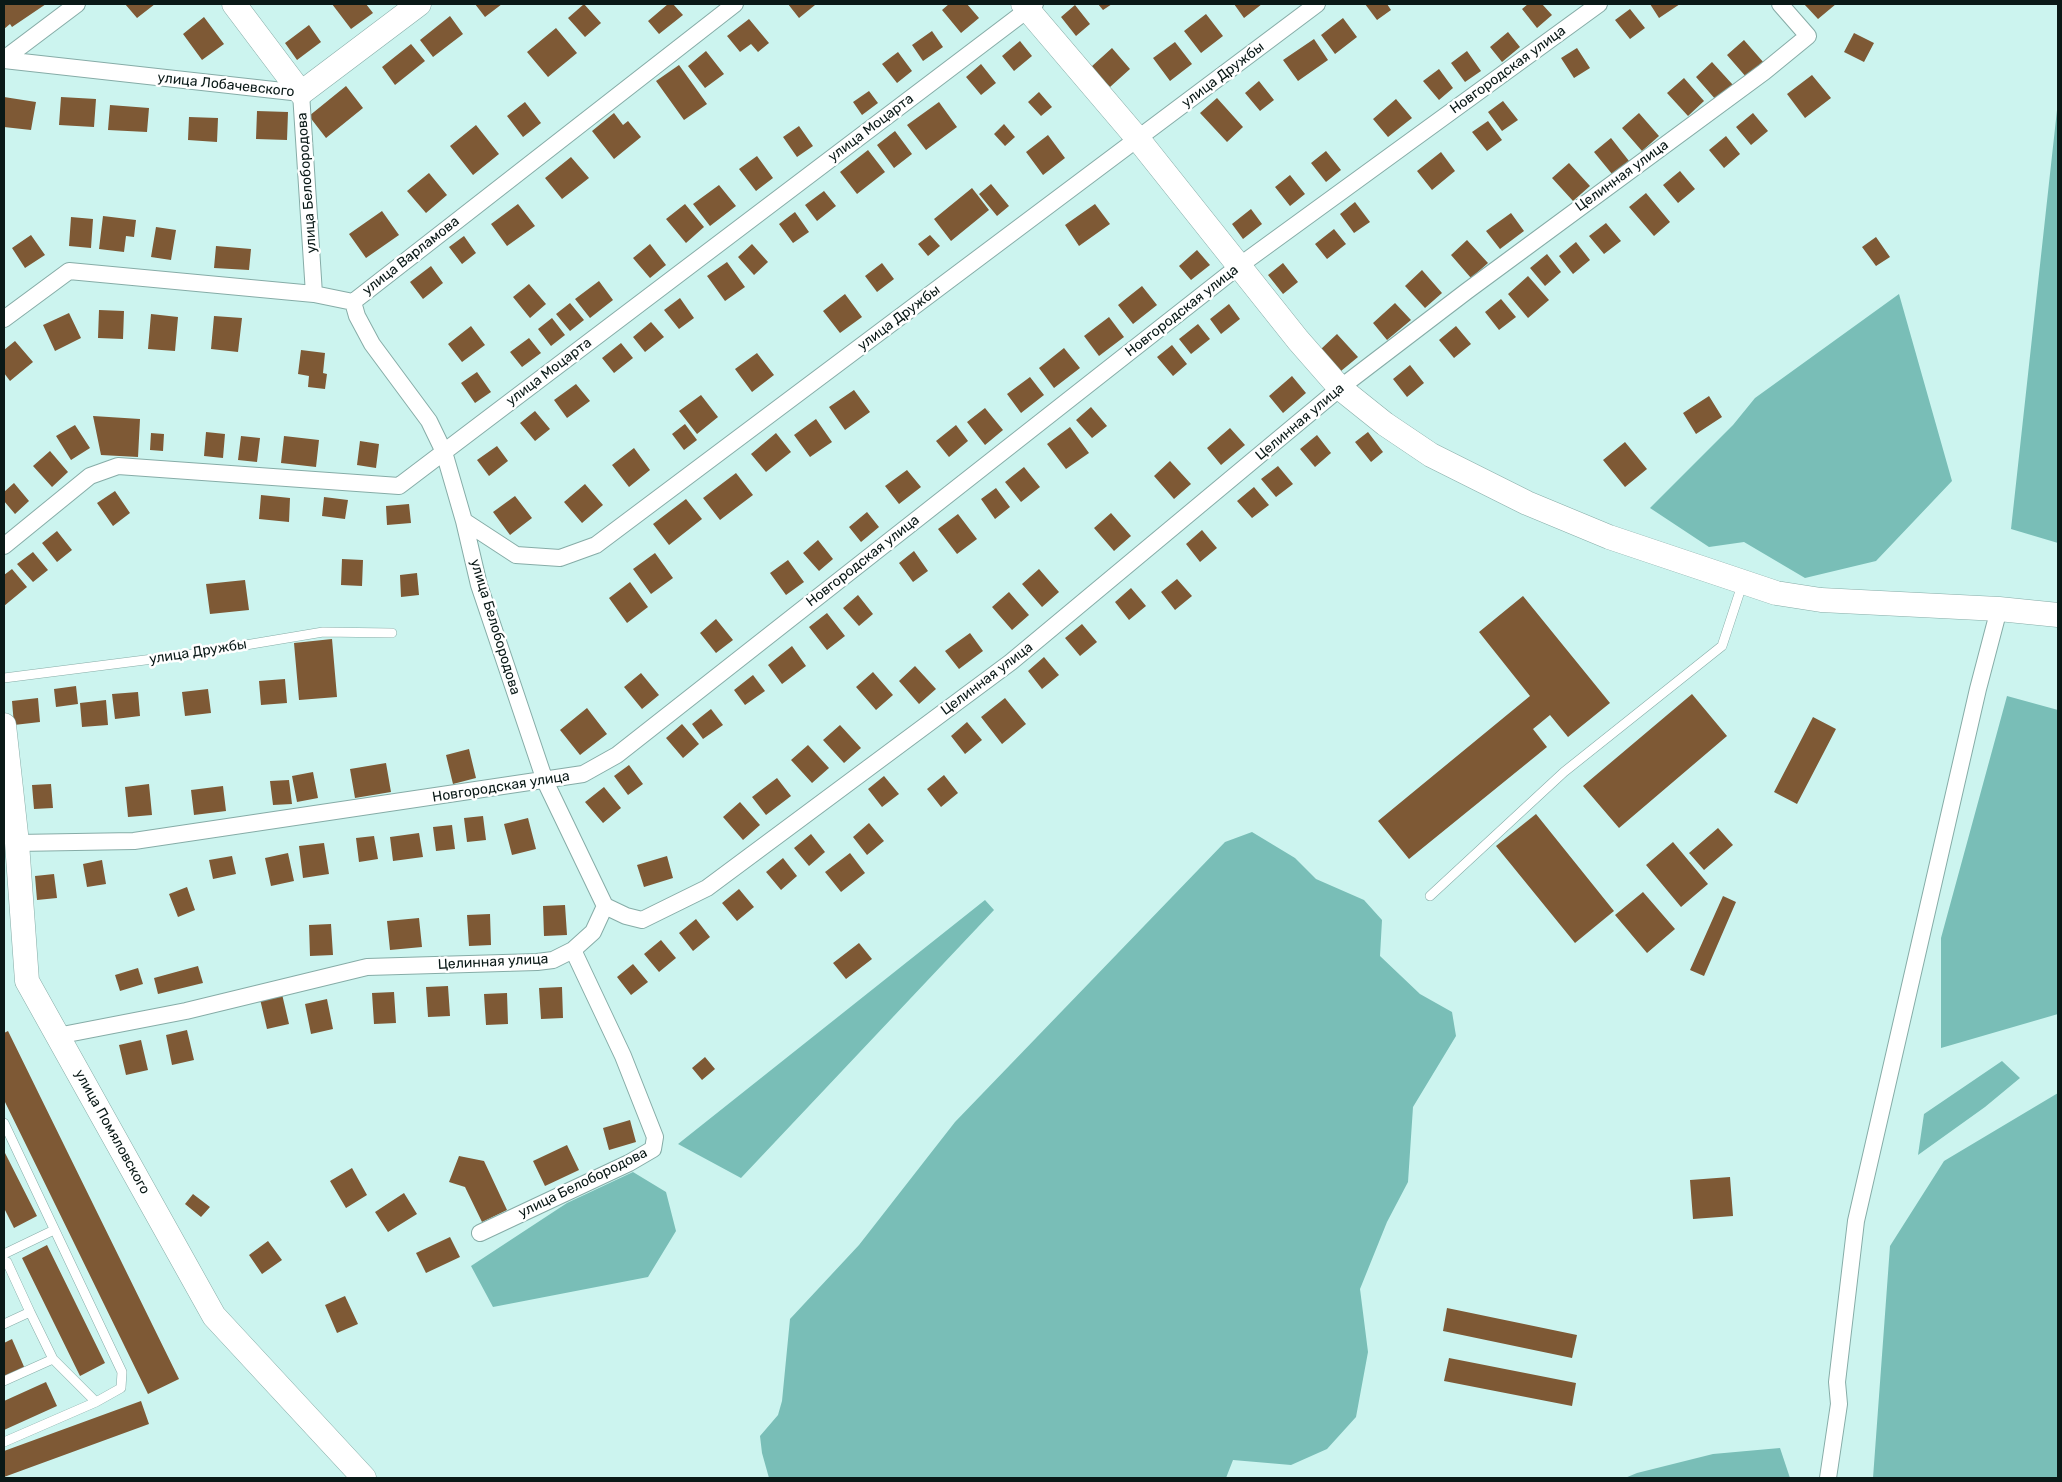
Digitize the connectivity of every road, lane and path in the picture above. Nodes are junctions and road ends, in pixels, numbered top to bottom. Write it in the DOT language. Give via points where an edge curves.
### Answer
graph roads {
  1 [pos="77,4"];
  2 [pos="234,4"];
  3 [pos="419,4"];
  4 [pos="735,4"];
  5 [pos="1317,4"];
  6 [pos="1599,4"];
  7 [pos="1780,4"];
  8 [pos="1028,6"];
  9 [pos="4,60"];
  10 [pos="301,93"];
  11 [pos="1138,139"];
  12 [pos="1239,266"];
  13 [pos="314,294"];
  14 [pos="353,302"];
  15 [pos="4,319"];
  16 [pos="1340,388"];
  17 [pos="444,452"];
  18 [pos="464,521"];
  19 [pos="4,546"];
  20 [pos="1743,582"];
  21 [pos="1999,609"];
  22 [pos="2058,615"];
  23 [pos="392,633"];
  24 [pos="4,678"];
  25 [pos="4,724"];
  26 [pos="545,781"];
  27 [pos="14,844"];
  28 [pos="1430,896"];
  29 [pos="605,906"];
  30 [pos="573,950"];
  31 [pos="58,1036"];
  32 [pos="4,1123"];
  33 [pos="54,1230"];
  34 [pos="480,1232"];
  35 [pos="4,1259"];
  36 [pos="30,1312"];
  37 [pos="4,1324"];
  38 [pos="52,1359"];
  39 [pos="4,1381"];
  40 [pos="96,1402"];
  41 [pos="4,1442"];
  42 [pos="364,1478"];
  43 [pos="1828,1478"];
  1 -- 9 [label="street"];
  2 -- 10 [label="street, улица Белобородова"];
  3 -- 10 [label="street, улица Лобачевского"];
  4 -- 14 [label="street, улица Варламова"];
  5 -- 11 [label="street, улица Дружбы"];
  6 -- 12 [label="street, Новгородская улица"];
  7 -- 16 [label="street, Целинная улица" via="1808,36"];
  8 -- 11 [label="street"];
  8 -- 17 [label="street, улица Моцарта"];
  9 -- 10 [label="street, улица Лобачевского"];
  10 -- 13 [label="street, улица Белобородова"];
  11 -- 12 [label="street"];
  11 -- 18 [label="street, улица Дружбы" via="596,545 560,558 516,555"];
  12 -- 16 [label="street"];
  12 -- 26 [label="street, Новгородская улица" via="617,755 583,774"];
  13 -- 14 [label="street, улица Варламова"];
  13 -- 15 [label="street, улица Варламова" via="69,271"];
  14 -- 17 [label="street, улица Белобородова" via="372,344 429,421"];
  16 -- 20 [label="street" via="1385,424 1431,454 1526,503 1608,537"];
  16 -- 29 [label="street, Целинная улица" via="1011,662 707,888 642,920"];
  17 -- 18 [label="street, улица Белобородова"];
  17 -- 19 [label="street, улица Моцарта" via="399,486 118,466 90,476"];
  18 -- 26 [label="street, улица Белобородова" via="480,585"];
  20 -- 21 [label="street" via="1776,593 1821,600"];
  20 -- 28 [label="lane" via="1722,646 1564,772"];
  21 -- 22 [label="street"];
  21 -- 43 [label="street" via="1856,1221 1837,1382 1839,1404"];
  23 -- 24 [label="lane, улица Дружбы" via="323,632 192,654"];
  25 -- 27 [label="street, улица Помяловского"];
  26 -- 27 [label="street, Новгородская улица" via="134,841"];
  26 -- 29 [label="street, улица Белобородова"];
  27 -- 31 [label="street, улица Помяловского" via="27,981"];
  29 -- 30 [label="street, Целинная улица" via="593,932"];
  30 -- 31 [label="street, Целинная улица" via="553,960 537,962 367,967 186,1010"];
  30 -- 34 [label="street, улица Белобородова" via="623,1056 655,1137 654,1149"];
  31 -- 42 [label="street, улица Помяловского" via="214,1316"];
  32 -- 33 [label="lane"];
  33 -- 35 [label="lane"];
  33 -- 40 [label="lane" via="122,1372 121,1388"];
  35 -- 36 [label="lane"];
  36 -- 37 [label="lane"];
  36 -- 38 [label="lane"];
  38 -- 39 [label="lane"];
  38 -- 40 [label="lane"];
  40 -- 41 [label="lane"];
}
